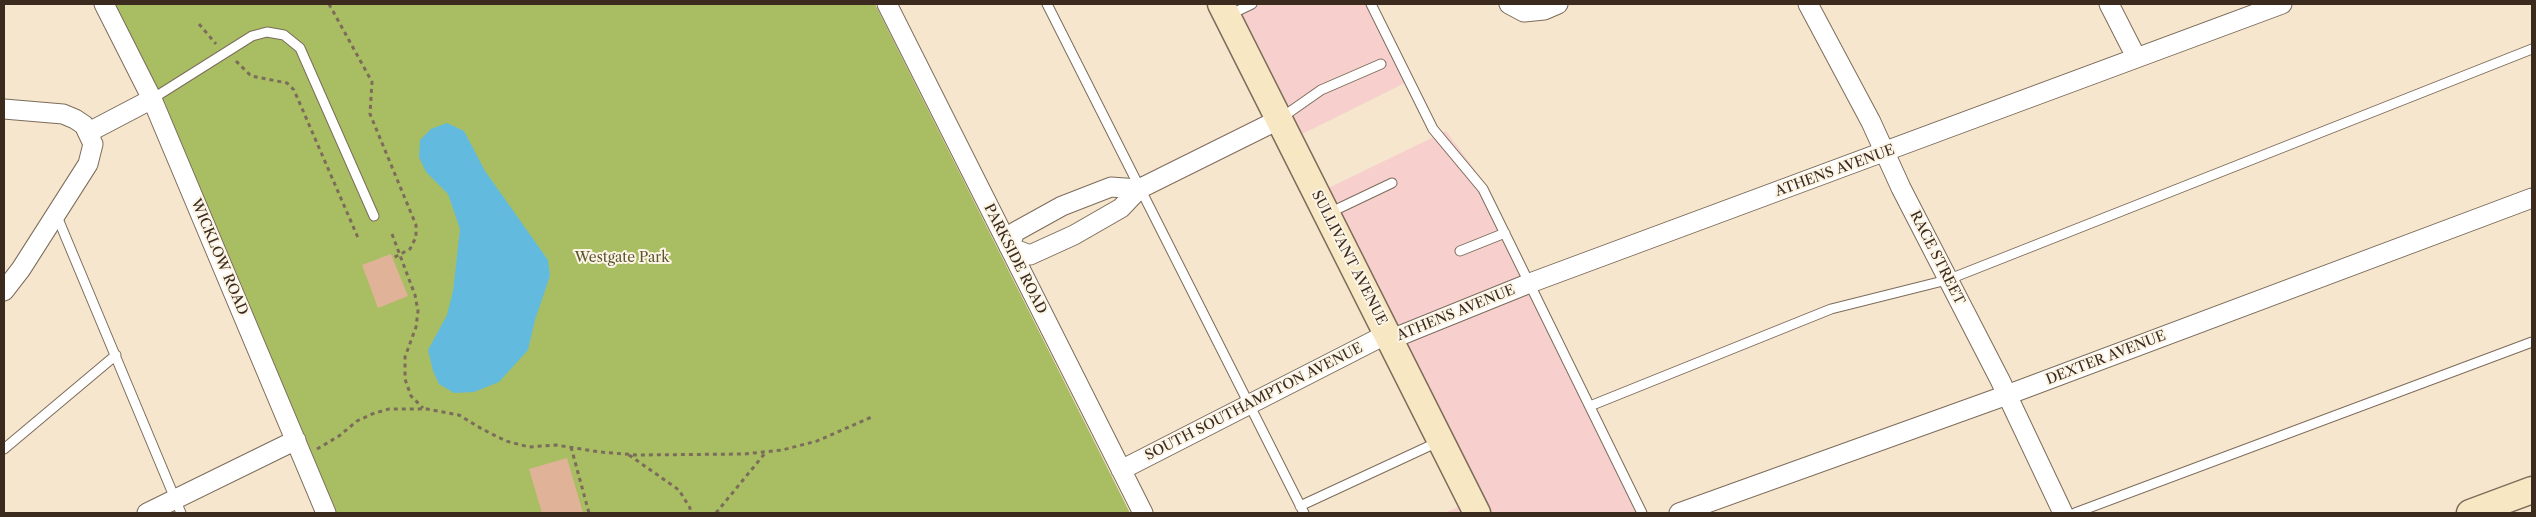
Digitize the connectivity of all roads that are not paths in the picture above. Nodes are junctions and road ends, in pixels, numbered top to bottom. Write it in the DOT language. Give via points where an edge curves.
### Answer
graph roads {
  1 [pos="104,4"];
  2 [pos="887,4"];
  3 [pos="1047,4"];
  4 [pos="1252,4"];
  5 [pos="1371,4"];
  6 [pos="1558,4"];
  7 [pos="1808,4"];
  8 [pos="2109,4"];
  9 [pos="2282,4"];
  10 [pos="1511,6"];
  11 [pos="1224,10"];
  12 [pos="2532,49"];
  13 [pos="2136,57"];
  14 [pos="1381,64"];
  15 [pos="152,99"];
  16 [pos="4,109"];
  17 [pos="1278,120"];
  18 [pos="89,132"];
  19 [pos="1885,152"];
  20 [pos="1392,183"];
  21 [pos="1139,189"];
  22 [pos="2532,198"];
  23 [pos="56,213"];
  24 [pos="1326,214"];
  25 [pos="374,216"];
  26 [pos="1505,233"];
  27 [pos="1009,247"];
  28 [pos="1460,251"];
  29 [pos="1947,280"];
  30 [pos="1530,284"];
  31 [pos="4,291"];
  32 [pos="1388,337"];
  33 [pos="2532,342"];
  34 [pos="116,355"];
  35 [pos="2006,395"];
  36 [pos="1249,404"];
  37 [pos="1590,406"];
  38 [pos="296,440"];
  39 [pos="1440,441"];
  40 [pos="4,449"];
  41 [pos="1121,470"];
  42 [pos="2532,490"];
  43 [pos="178,506"];
  44 [pos="1302,509"];
  45 [pos="147,513"];
  46 [pos="326,513"];
  47 [pos="1143,513"];
  48 [pos="1476,513"];
  49 [pos="1642,513"];
  50 [pos="1679,513"];
  51 [pos="2063,513"];
  52 [pos="2075,513"];
  53 [pos="2470,513"];
  1 -- 15 [label="street, WICKLOW ROAD"];
  2 -- 27 [label="street, PARKSIDE ROAD"];
  3 -- 21 [label="lane"];
  4 -- 11 [label="lane"];
  5 -- 26 [label="lane" via="1433,129 1483,189"];
  6 -- 10 [label="street" via="1534,12 1524,12"];
  7 -- 19 [label="street, RACE STREET"];
  8 -- 13 [label="street"];
  9 -- 13 [label="street, ATHENS AVENUE"];
  11 -- 17 [label="main road, SULLIVANT AVENUE"];
  12 -- 29 [label="lane"];
  13 -- 19 [label="street, ATHENS AVENUE"];
  14 -- 17 [label="lane" via="1321,90"];
  15 -- 18 [label="street"];
  15 -- 25 [label="lane" via="252,36 267,32 284,34 300,48"];
  15 -- 38 [label="street, WICKLOW ROAD"];
  16 -- 18 [label="street" via="63,114 84,125"];
  17 -- 21 [label="street"];
  17 -- 24 [label="main road, SULLIVANT AVENUE"];
  18 -- 23 [label="street" via="93,144 88,164"];
  19 -- 29 [label="street, RACE STREET"];
  19 -- 30 [label="street, ATHENS AVENUE"];
  20 -- 24 [label="lane"];
  21 -- 27 [label="street" via="1111,187 1062,206 1015,232"];
  21 -- 27 [label="street" via="1121,208 1030,255"];
  21 -- 36 [label="lane"];
  22 -- 35 [label="street, DEXTER AVENUE"];
  23 -- 31 [label="street"];
  23 -- 34 [label="lane"];
  24 -- 32 [label="main road, SULLIVANT AVENUE"];
  26 -- 28 [label="lane"];
  26 -- 30 [label="lane"];
  27 -- 41 [label="street, PARKSIDE ROAD"];
  29 -- 35 [label="street, RACE STREET"];
  29 -- 37 [label="lane" via="1831,308"];
  30 -- 32 [label="street, ATHENS AVENUE"];
  30 -- 37 [label="lane"];
  32 -- 36 [label="street, SOUTH SOUTHAMPTON AVENUE"];
  32 -- 39 [label="main road, SULLIVANT AVENUE"];
  33 -- 52 [label="lane"];
  34 -- 40 [label="lane"];
  34 -- 43 [label="lane"];
  35 -- 50 [label="street, DEXTER AVENUE"];
  35 -- 51 [label="street, RACE STREET"];
  36 -- 41 [label="street, SOUTH SOUTHAMPTON AVENUE"];
  36 -- 44 [label="lane"];
  37 -- 49 [label="lane"];
  38 -- 43 [label="street"];
  38 -- 46 [label="street, WICKLOW ROAD"];
  39 -- 44 [label="lane"];
  39 -- 48 [label="main road, SULLIVANT AVENUE"];
  41 -- 47 [label="street, PARKSIDE ROAD"];
  42 -- 53 [label="main road"];
  43 -- 45 [label="street"];
}
